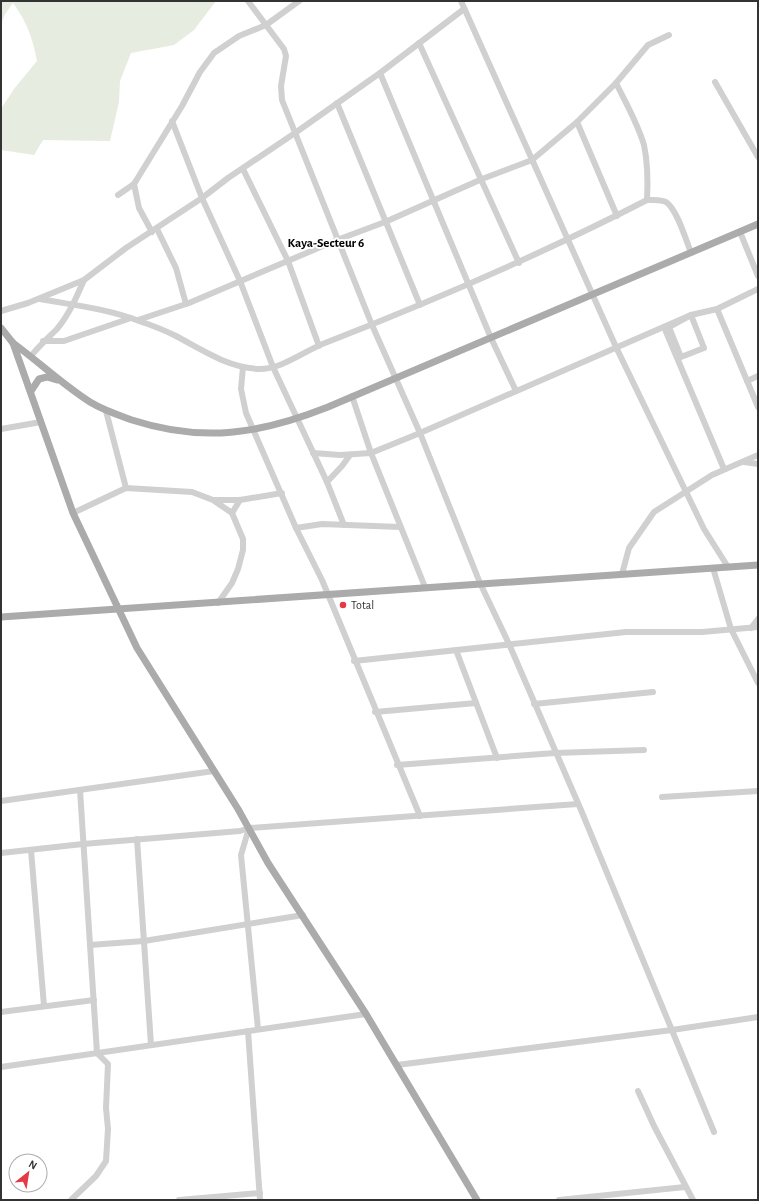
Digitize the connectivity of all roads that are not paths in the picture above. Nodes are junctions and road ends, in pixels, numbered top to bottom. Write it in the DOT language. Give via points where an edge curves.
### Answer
graph roads {
  1 [pos="248,1"];
  2 [pos="299,1"];
  3 [pos="461,1"];
  4 [pos="464,9"];
  5 [pos="266,25"];
  6 [pos="670,35"];
  7 [pos="419,43"];
  8 [pos="380,73"];
  9 [pos="715,82"];
  10 [pos="616,84"];
  11 [pos="337,104"];
  12 [pos="172,121"];
  13 [pos="577,122"];
  14 [pos="296,133"];
  15 [pos="758,158"];
  16 [pos="532,160"];
  17 [pos="243,169"];
  18 [pos="482,179"];
  19 [pos="134,184"];
  20 [pos="118,195"];
  21 [pos="202,198"];
  22 [pos="433,200"];
  23 [pos="647,200"];
  24 [pos="617,216"];
  25 [pos="385,222"];
  26 [pos="758,224"];
  27 [pos="154,230"];
  28 [pos="740,232"];
  29 [pos="337,240"];
  30 [pos="568,240"];
  31 [pos="691,253"];
  32 [pos="288,261"];
  33 [pos="519,263"];
  34 [pos="758,276"];
  35 [pos="84,280"];
  36 [pos="240,281"];
  37 [pos="468,285"];
  38 [pos="758,289"];
  39 [pos="592,295"];
  40 [pos="40,299"];
  41 [pos="186,304"];
  42 [pos="420,304"];
  43 [pos="72,305"];
  44 [pos="717,308"];
  45 [pos="1,310"];
  46 [pos="691,315"];
  47 [pos="135,319"];
  48 [pos="372,325"];
  49 [pos="664,327"];
  50 [pos="1,328"];
  51 [pos="491,338"];
  52 [pos="43,341"];
  53 [pos="13,343"];
  54 [pos="319,346"];
  55 [pos="616,347"];
  56 [pos="31,356"];
  57 [pos="244,367"];
  58 [pos="273,367"];
  59 [pos="758,376"];
  60 [pos="397,377"];
  61 [pos="747,381"];
  62 [pos="61,382"];
  63 [pos="516,391"];
  64 [pos="31,392"];
  65 [pos="352,396"];
  66 [pos="758,407"];
  67 [pos="106,411"];
  68 [pos="297,419"];
  69 [pos="41,422"];
  70 [pos="1,429"];
  71 [pos="254,430"];
  72 [pos="420,433"];
  73 [pos="371,452"];
  74 [pos="313,453"];
  75 [pos="350,455"];
  76 [pos="758,455"];
  77 [pos="744,462"];
  78 [pos="758,464"];
  79 [pos="724,469"];
  80 [pos="327,482"];
  81 [pos="126,488"];
  82 [pos="685,491"];
  83 [pos="282,493"];
  84 [pos="213,500"];
  85 [pos="240,500"];
  86 [pos="73,513"];
  87 [pos="232,513"];
  88 [pos="344,524"];
  89 [pos="400,527"];
  90 [pos="296,528"];
  91 [pos="758,565"];
  92 [pos="728,567"];
  93 [pos="713,568"];
  94 [pos="622,574"];
  95 [pos="480,583"];
  96 [pos="425,587"];
  97 [pos="327,595"];
  98 [pos="218,603"];
  99 [pos="118,609"];
  100 [pos="1,617"];
  101 [pos="758,619"];
  102 [pos="758,627"];
  103 [pos="751,628"];
  104 [pos="731,629"];
  105 [pos="509,644"];
  106 [pos="456,650"];
  107 [pos="354,660"];
  108 [pos="758,683"];
  109 [pos="653,692"];
  110 [pos="476,703"];
  111 [pos="534,704"];
  112 [pos="375,712"];
  113 [pos="644,750"];
  114 [pos="555,754"];
  115 [pos="497,758"];
  116 [pos="397,765"];
  117 [pos="214,771"];
  118 [pos="80,790"];
  119 [pos="758,790"];
  120 [pos="662,797"];
  121 [pos="1,801"];
  122 [pos="578,804"];
  123 [pos="420,816"];
  124 [pos="249,828"];
  125 [pos="137,839"];
  126 [pos="83,844"];
  127 [pos="31,850"];
  128 [pos="1,853"];
  129 [pos="303,915"];
  130 [pos="248,923"];
  131 [pos="144,940"];
  132 [pos="90,945"];
  133 [pos="94,1000"];
  134 [pos="44,1006"];
  135 [pos="1,1012"];
  136 [pos="366,1014"];
  137 [pos="758,1017"];
  138 [pos="258,1029"];
  139 [pos="672,1030"];
  140 [pos="248,1031"];
  141 [pos="151,1045"];
  142 [pos="97,1053"];
  143 [pos="397,1065"];
  144 [pos="1,1067"];
  145 [pos="638,1091"];
  146 [pos="714,1132"];
  147 [pos="686,1189"];
  148 [pos="260,1193"];
  149 [pos="71,1200"];
  150 [pos="179,1200"];
  151 [pos="260,1200"];
  152 [pos="477,1200"];
  153 [pos="560,1200"];
  154 [pos="687,1200"];
  155 [pos="693,1200"];
  1 -- 5 [label="street"];
  2 -- 5 [label="street"];
  3 -- 4 [label="street"];
  4 -- 7 [label="street"];
  4 -- 16 [label="street"];
  5 -- 12 [label="street" via="239,36 214,53"];
  5 -- 14 [label="street" via="284,49 286,56 281,86 282,100"];
  6 -- 10 [label="street" via="648,45"];
  7 -- 8 [label="street"];
  7 -- 18 [label="street"];
  8 -- 11 [label="street"];
  8 -- 22 [label="street"];
  9 -- 15 [label="street"];
  10 -- 13 [label="street"];
  10 -- 23 [label="street" via="644,144 648,173"];
  11 -- 14 [label="street"];
  11 -- 25 [label="street"];
  12 -- 19 [label="street"];
  12 -- 21 [label="street"];
  13 -- 16 [label="street"];
  13 -- 24 [label="street"];
  14 -- 17 [label="street"];
  14 -- 29 [label="street"];
  16 -- 18 [label="street"];
  16 -- 30 [label="street"];
  17 -- 21 [label="street" via="212,188"];
  17 -- 32 [label="street"];
  18 -- 22 [label="street"];
  18 -- 33 [label="street"];
  19 -- 20 [label="street"];
  19 -- 27 [label="street" via="139,208"];
  21 -- 27 [label="street"];
  21 -- 36 [label="street"];
  22 -- 25 [label="street"];
  22 -- 37 [label="street"];
  23 -- 24 [label="street"];
  23 -- 31 [label="street" via="666,202 674,210"];
  24 -- 30 [label="street"];
  25 -- 29 [label="street"];
  25 -- 42 [label="street"];
  26 -- 28 [label="main road"];
  27 -- 35 [label="street"];
  27 -- 41 [label="street" via="176,268"];
  28 -- 31 [label="main road"];
  28 -- 34 [label="street"];
  29 -- 32 [label="street"];
  29 -- 48 [label="street"];
  30 -- 33 [label="street"];
  30 -- 39 [label="street"];
  31 -- 39 [label="main road"];
  32 -- 36 [label="street"];
  32 -- 54 [label="street"];
  33 -- 37 [label="street"];
  35 -- 40 [label="street"];
  35 -- 43 [label="street"];
  36 -- 41 [label="street"];
  36 -- 58 [label="street"];
  37 -- 42 [label="street"];
  37 -- 51 [label="street"];
  38 -- 44 [label="street"];
  39 -- 51 [label="main road"];
  39 -- 55 [label="street"];
  40 -- 43 [label="street"];
  40 -- 45 [label="street"];
  41 -- 47 [label="street"];
  42 -- 48 [label="street"];
  43 -- 47 [label="street"];
  43 -- 52 [label="street" via="57,328"];
  44 -- 46 [label="street"];
  44 -- 61 [label="street"];
  46 -- 46 [label="street" via="704,348 681,357 669,327"];
  46 -- 49 [label="street"];
  47 -- 52 [label="street" via="64,341"];
  47 -- 57 [label="street" via="174,335 211,356"];
  48 -- 54 [label="street"];
  48 -- 60 [label="street"];
  49 -- 55 [label="street"];
  49 -- 79 [label="street"];
  50 -- 53 [label="main road"];
  51 -- 60 [label="main road"];
  51 -- 63 [label="street"];
  52 -- 56 [label="street"];
  53 -- 56 [label="main road"];
  53 -- 64 [label="main road"];
  54 -- 58 [label="street"];
  55 -- 63 [label="street"];
  55 -- 82 [label="street"];
  56 -- 62 [label="main road"];
  57 -- 58 [label="street"];
  57 -- 71 [label="street" via="242,398"];
  58 -- 68 [label="street"];
  59 -- 61 [label="street"];
  60 -- 65 [label="main road"];
  60 -- 72 [label="street"];
  61 -- 66 [label="street"];
  62 -- 64 [label="main road" via="52,378 39,379"];
  62 -- 67 [label="main road"];
  63 -- 72 [label="street"];
  64 -- 69 [label="main road"];
  65 -- 68 [label="main road"];
  65 -- 73 [label="street"];
  67 -- 71 [label="main road" via="143,423 201,433"];
  67 -- 81 [label="street"];
  68 -- 71 [label="main road"];
  68 -- 74 [label="street"];
  69 -- 70 [label="street"];
  69 -- 86 [label="main road"];
  71 -- 83 [label="street"];
  72 -- 73 [label="street"];
  72 -- 95 [label="street"];
  73 -- 75 [label="street"];
  73 -- 89 [label="street"];
  74 -- 75 [label="street"];
  74 -- 80 [label="street"];
  75 -- 80 [label="street"];
  76 -- 77 [label="street"];
  77 -- 78 [label="street"];
  77 -- 79 [label="street"];
  79 -- 82 [label="street"];
  80 -- 88 [label="street"];
  81 -- 84 [label="street" via="192,492"];
  81 -- 86 [label="street"];
  82 -- 92 [label="street" via="704,529"];
  82 -- 94 [label="street" via="654,512 629,548"];
  83 -- 85 [label="street"];
  83 -- 90 [label="street"];
  84 -- 85 [label="street"];
  84 -- 87 [label="street"];
  85 -- 87 [label="street"];
  86 -- 99 [label="main road"];
  87 -- 98 [label="street" via="241,532 243,550 232,583"];
  88 -- 89 [label="street"];
  88 -- 90 [label="street"];
  89 -- 96 [label="street"];
  90 -- 97 [label="street"];
  91 -- 92 [label="main road"];
  92 -- 93 [label="main road"];
  93 -- 94 [label="main road"];
  93 -- 104 [label="street"];
  94 -- 95 [label="main road"];
  95 -- 96 [label="main road"];
  95 -- 105 [label="street"];
  96 -- 97 [label="main road"];
  97 -- 98 [label="main road"];
  97 -- 107 [label="street"];
  98 -- 99 [label="main road"];
  99 -- 100 [label="main road"];
  99 -- 117 [label="main road" via="137,648"];
  101 -- 103 [label="street"];
  102 -- 103 [label="street"];
  103 -- 104 [label="street"];
  104 -- 105 [label="street" via="702,632 626,632"];
  104 -- 108 [label="street"];
  105 -- 106 [label="street"];
  105 -- 111 [label="street"];
  106 -- 107 [label="street"];
  106 -- 110 [label="street"];
  107 -- 112 [label="street"];
  109 -- 111 [label="street"];
  110 -- 112 [label="street"];
  110 -- 115 [label="street"];
  111 -- 114 [label="street"];
  112 -- 116 [label="street"];
  113 -- 114 [label="street"];
  114 -- 115 [label="street"];
  114 -- 122 [label="street"];
  115 -- 116 [label="street"];
  116 -- 123 [label="street"];
  117 -- 118 [label="street"];
  117 -- 124 [label="main road"];
  118 -- 121 [label="street"];
  118 -- 126 [label="street"];
  119 -- 120 [label="street"];
  122 -- 123 [label="street"];
  122 -- 139 [label="street"];
  123 -- 124 [label="street"];
  124 -- 125 [label="street" via="240,831"];
  124 -- 129 [label="main road" via="268,863"];
  124 -- 130 [label="street" via="241,855"];
  125 -- 126 [label="street"];
  125 -- 131 [label="street"];
  126 -- 127 [label="street"];
  126 -- 132 [label="street"];
  127 -- 128 [label="street"];
  127 -- 134 [label="street"];
  129 -- 130 [label="street"];
  129 -- 136 [label="main road"];
  130 -- 131 [label="street"];
  130 -- 138 [label="street"];
  131 -- 132 [label="street"];
  131 -- 141 [label="street"];
  132 -- 133 [label="street"];
  133 -- 134 [label="street"];
  133 -- 142 [label="street"];
  134 -- 135 [label="street"];
  136 -- 138 [label="street"];
  136 -- 143 [label="main road"];
  137 -- 139 [label="street"];
  138 -- 140 [label="street"];
  139 -- 143 [label="street"];
  139 -- 146 [label="street"];
  140 -- 141 [label="street"];
  140 -- 148 [label="street"];
  141 -- 142 [label="street"];
  142 -- 144 [label="street"];
  142 -- 149 [label="street" via="108,1064 106,1161 96,1176"];
  143 -- 152 [label="main road"];
  145 -- 147 [label="street"];
  147 -- 153 [label="street"];
  147 -- 154 [label="street"];
  147 -- 155 [label="street"];
  148 -- 150 [label="street"];
  148 -- 151 [label="street"];
}
